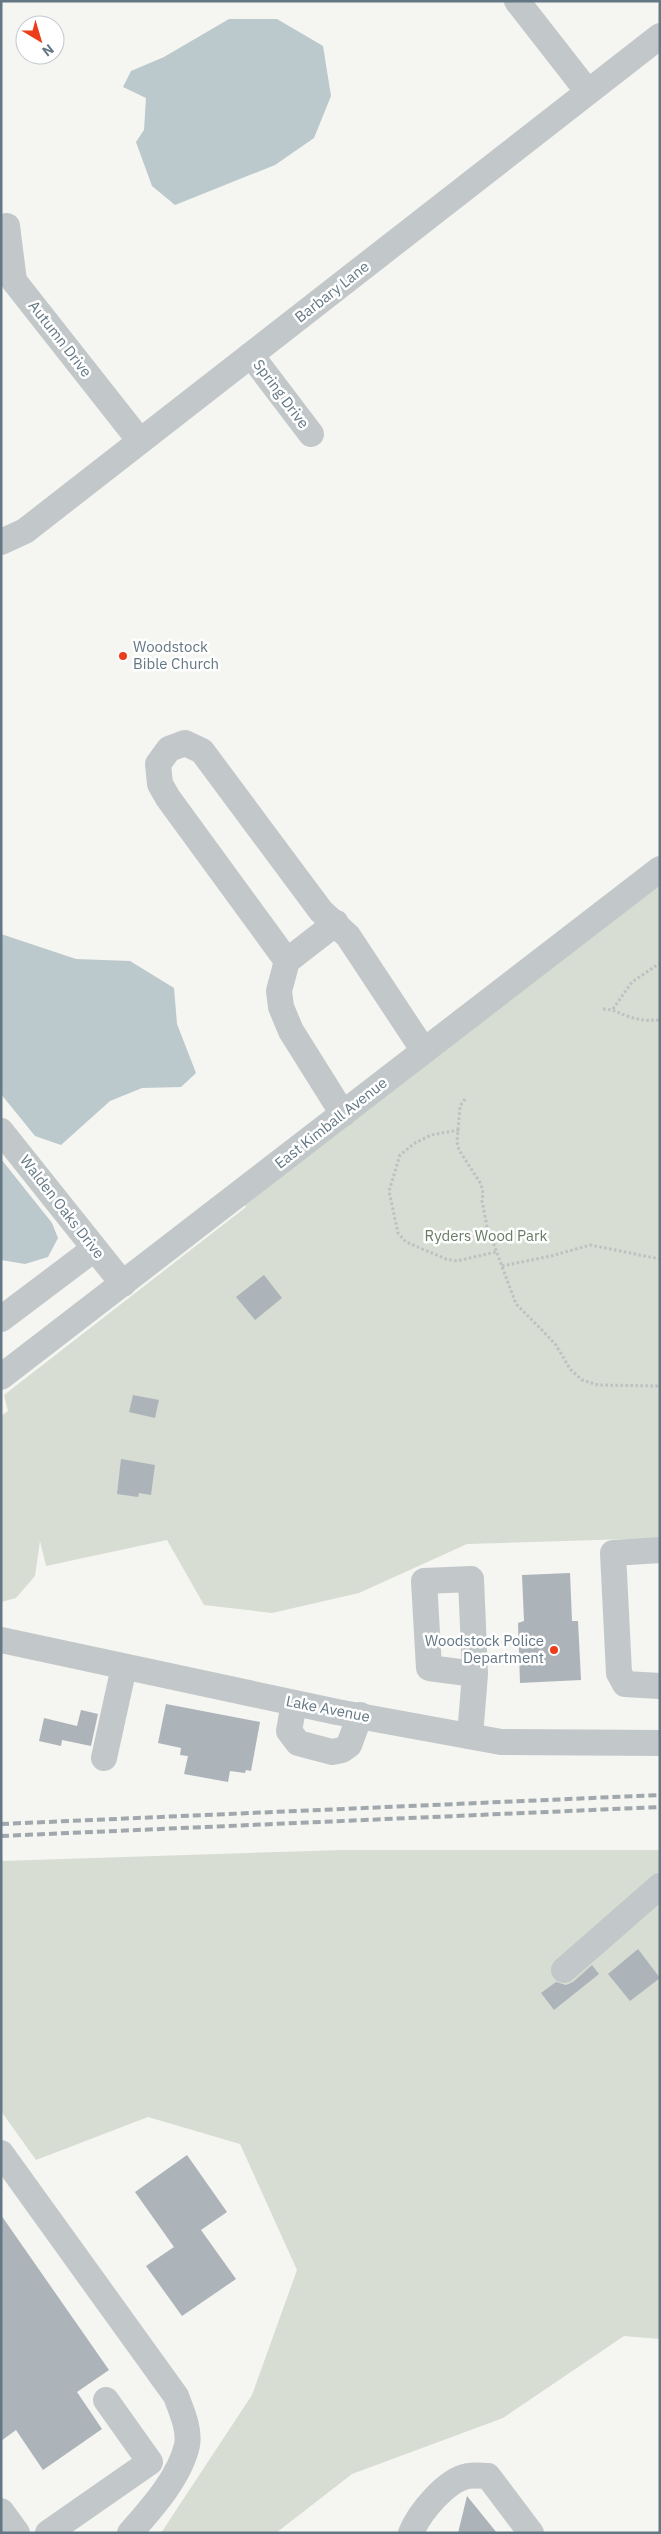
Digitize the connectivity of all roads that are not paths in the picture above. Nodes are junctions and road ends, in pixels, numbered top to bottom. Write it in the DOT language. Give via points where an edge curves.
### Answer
graph roads {
  1 [pos="517,1"];
  2 [pos="660,36"];
  3 [pos="588,92"];
  4 [pos="7,226"];
  5 [pos="251,355"];
  6 [pos="311,434"];
  7 [pos="140,441"];
  8 [pos="1,542"];
  9 [pos="660,869"];
  10 [pos="336,923"];
  11 [pos="287,961"];
  12 [pos="424,1051"];
  13 [pos="343,1114"];
  14 [pos="1,1131"];
  15 [pos="94,1249"];
  16 [pos="123,1284"];
  17 [pos="1,1319"];
  18 [pos="1,1376"];
  19 [pos="660,1550"];
  20 [pos="1,1640"];
  21 [pos="124,1667"];
  22 [pos="475,1674"];
  23 [pos="660,1686"];
  24 [pos="294,1703"];
  25 [pos="360,1715"];
  26 [pos="470,1736"];
  27 [pos="660,1744"];
  28 [pos="104,1758"];
  29 [pos="660,1886"];
  30 [pos="564,1970"];
  31 [pos="1,2153"];
  32 [pos="106,2400"];
  33 [pos="1,2511"];
  34 [pos="17,2533"];
  35 [pos="48,2533"];
  36 [pos="130,2533"];
  37 [pos="411,2533"];
  38 [pos="531,2533"];
  1 -- 3 [label="street"];
  2 -- 3 [label="street, Barbary Lane"];
  3 -- 5 [label="street, Barbary Lane"];
  4 -- 7 [label="street, Autumn Drive" via="14,281"];
  5 -- 6 [label="street, Spring Drive"];
  5 -- 7 [label="street, Barbary Lane"];
  7 -- 8 [label="street, Barbary Lane" via="25,531"];
  9 -- 12 [label="street, East Kimball Avenue"];
  10 -- 11 [label="street"];
  10 -- 11 [label="street" via="321,911 202,751 185,744 169,749 158,764 160,784"];
  10 -- 12 [label="street" via="348,936"];
  11 -- 13 [label="street" via="279,991 281,1007 291,1032"];
  12 -- 13 [label="street, East Kimball Avenue"];
  13 -- 16 [label="street, East Kimball Avenue"];
  14 -- 15 [label="street, Walden Oaks Drive"];
  15 -- 16 [label="street, Walden Oaks Drive"];
  15 -- 17 [label="street"];
  16 -- 18 [label="street, East Kimball Avenue"];
  19 -- 23 [label="street" via="613,1553 619,1673 625,1684"];
  20 -- 21 [label="street, Lake Avenue"];
  21 -- 24 [label="street, Lake Avenue"];
  21 -- 28 [label="street"];
  22 -- 26 [label="street"];
  24 -- 25 [label="street, Lake Avenue"];
  24 -- 25 [label="street" via="289,1730 298,1743 332,1752 349,1745"];
  25 -- 26 [label="street, Lake Avenue"];
  26 -- 27 [label="street, Lake Avenue" via="501,1742"];
  29 -- 30 [label="street"];
  31 -- 36 [label="street" via="176,2396 186,2425 187,2444 176,2472"];
  32 -- 35 [label="street" via="150,2462"];
  33 -- 34 [label="street"];
  37 -- 38 [label="street" via="438,2492 467,2476 488,2476"];
}
